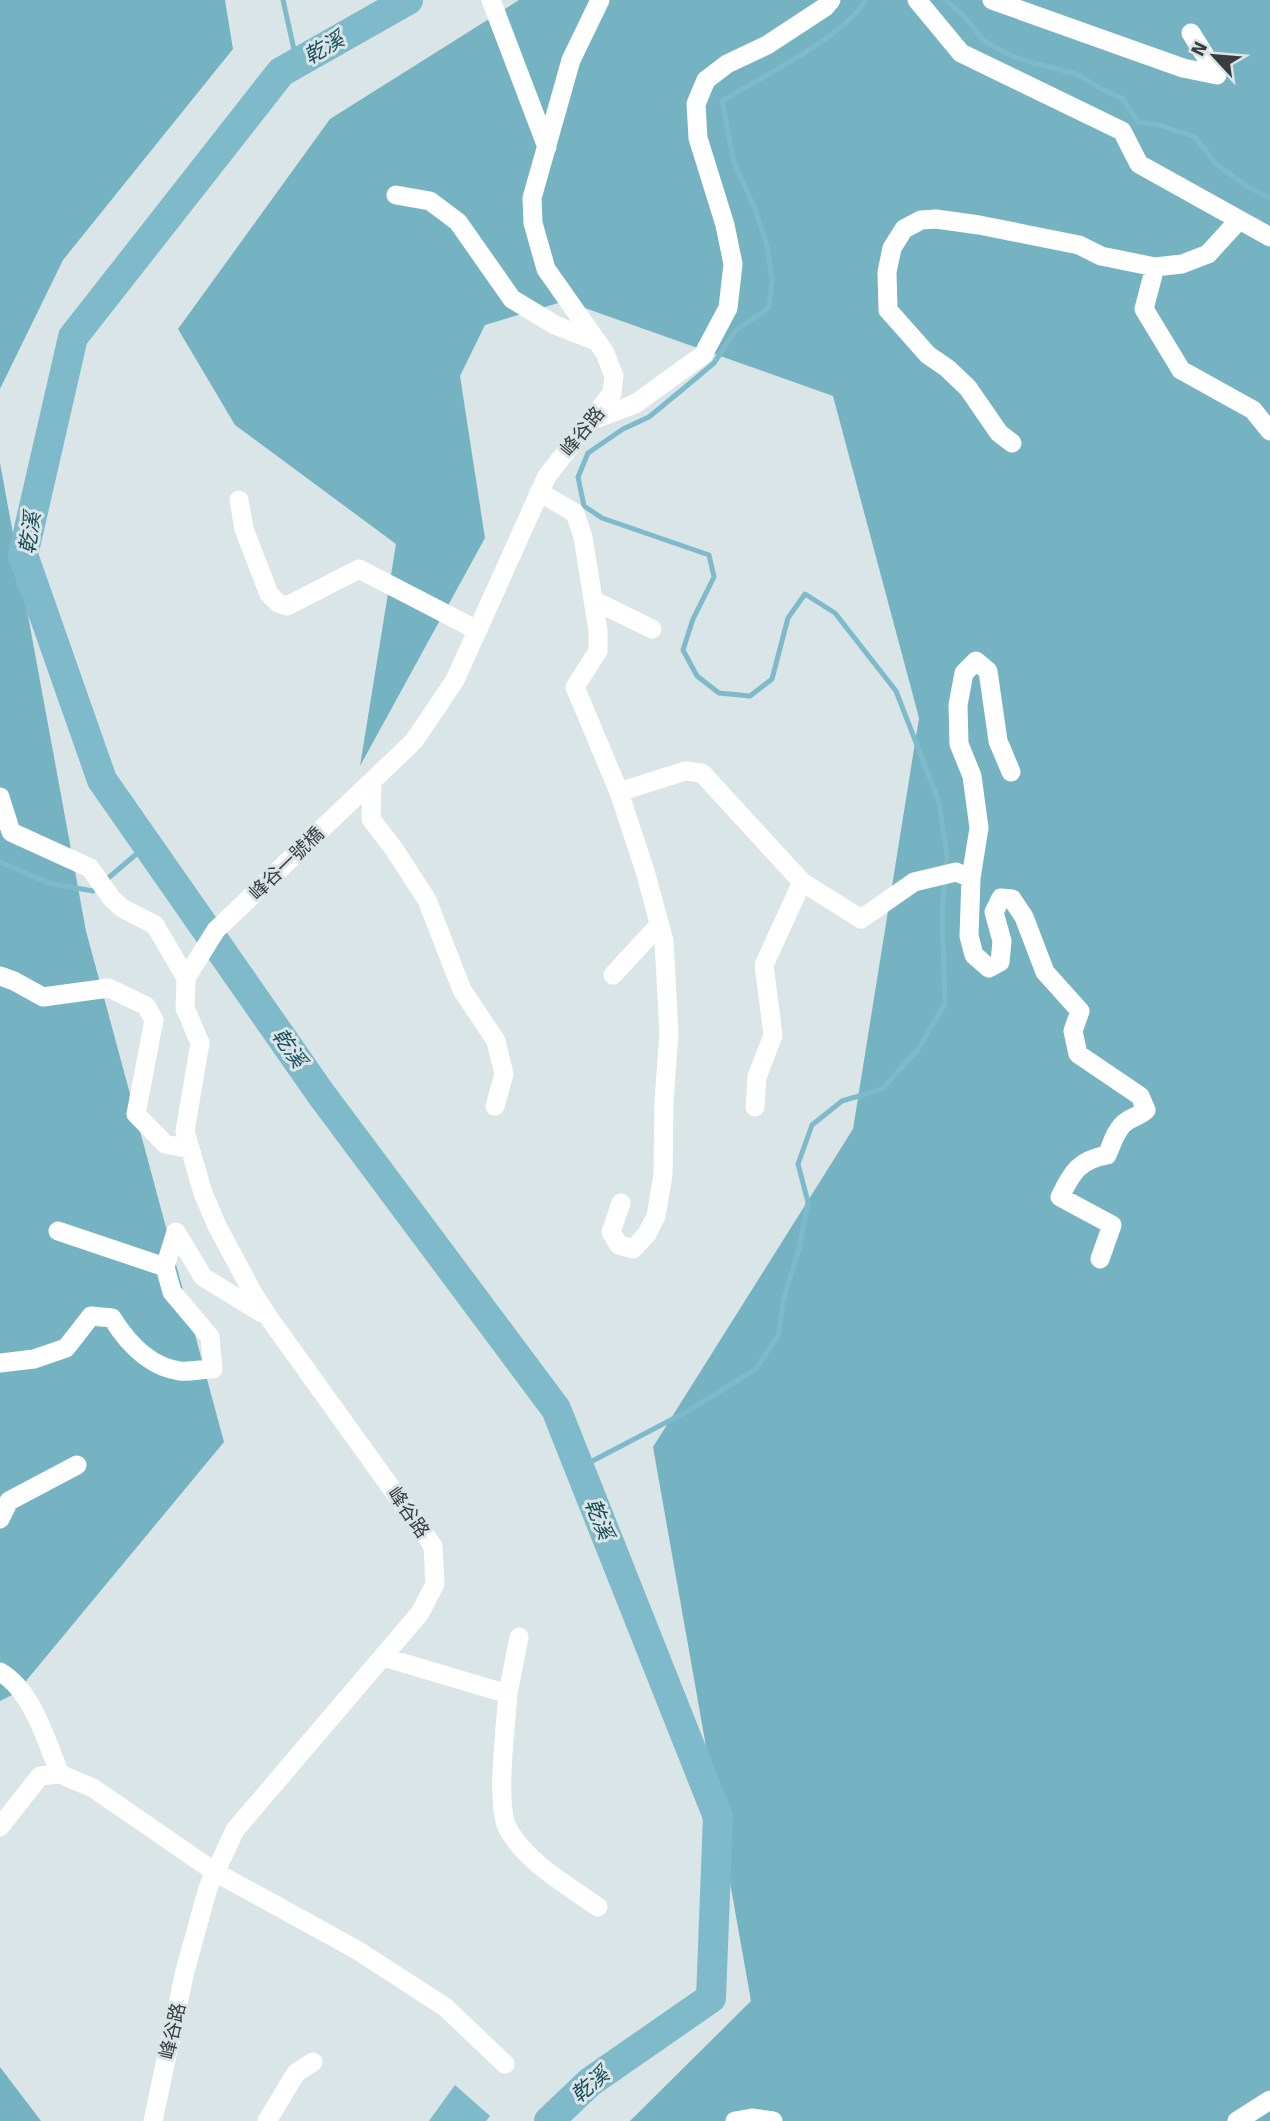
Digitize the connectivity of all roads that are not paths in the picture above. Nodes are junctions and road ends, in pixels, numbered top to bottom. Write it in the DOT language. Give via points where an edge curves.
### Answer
graph roads {
  1 [pos="491,0"];
  2 [pos="600,0"];
  3 [pos="831,0"];
  4 [pos="917,0"];
  5 [pos="992,0"];
  6 [pos="1191,33"];
  7 [pos="547,147"];
  8 [pos="397,195"];
  9 [pos="1239,220"];
  10 [pos="1270,237"];
  11 [pos="1156,267"];
  12 [pos="598,342"];
  13 [pos="588,422"];
  14 [pos="1270,431"];
  15 [pos="1012,443"];
  16 [pos="539,492"];
  17 [pos="239,500"];
  18 [pos="593,600"];
  19 [pos="652,629"];
  20 [pos="477,630"];
  21 [pos="1012,772"];
  22 [pos="372,781"];
  23 [pos="619,792"];
  24 [pos="357,796"];
  25 [pos="0,797"];
  26 [pos="964,875"];
  27 [pos="802,882"];
  28 [pos="659,925"];
  29 [pos="613,975"];
  30 [pos="0,976"];
  31 [pos="186,977"];
  32 [pos="495,1106"];
  33 [pos="755,1107"];
  34 [pos="190,1149"];
  35 [pos="621,1203"];
  36 [pos="58,1231"];
  37 [pos="1100,1259"];
  38 [pos="165,1267"];
  39 [pos="269,1318"];
  40 [pos="0,1363"];
  41 [pos="78,1465"];
  42 [pos="0,1519"];
  43 [pos="519,1637"];
  44 [pos="383,1657"];
  45 [pos="0,1672"];
  46 [pos="508,1694"];
  47 [pos="60,1774"];
  48 [pos="0,1827"];
  49 [pos="215,1872"];
  50 [pos="598,1907"];
  51 [pos="313,2062"];
  52 [pos="505,2064"];
  53 [pos="1270,2101"];
  54 [pos="153,2121"];
  55 [pos="267,2121"];
  56 [pos="736,2121"];
  57 [pos="773,2121"];
  58 [pos="1237,2121"];
  1 -- 7 [label="street"];
  2 -- 7 [label="street, 峰谷路" via="571,60"];
  3 -- 13 [label="street" via="706,80 696,104 698,138 733,264 728,308 703,355 635,404"];
  4 -- 9 [label="street" via="961,53 1122,131 1139,164"];
  5 -- 6 [label="street" via="1183,68 1217,75"];
  7 -- 12 [label="street, 峰谷路" via="532,198 546,269"];
  8 -- 12 [label="street" via="430,201 458,222 512,299 555,325"];
  9 -- 10 [label="street"];
  9 -- 11 [label="street" via="1208,254"];
  11 -- 14 [label="street" via="1144,309 1181,370 1253,410"];
  11 -- 15 [label="street" via="1101,256 1079,245 979,225 936,219 904,229 892,248 887,272 888,310 928,355 968,388 999,433"];
  12 -- 13 [label="street, 峰谷路" via="614,376 612,393"];
  13 -- 16 [label="street, 峰谷路"];
  16 -- 18 [label="street" via="575,513"];
  16 -- 20 [label="street, 峰谷路"];
  17 -- 20 [label="street" via="244,530 269,594 278,603 286,606 359,569"];
  18 -- 19 [label="street"];
  18 -- 23 [label="street" via="598,652 575,687"];
  20 -- 22 [label="street, 峰谷路" via="455,680 414,741"];
  21 -- 26 [label="street" via="998,741 988,671 976,661 964,673 958,705 959,744 972,776 979,828"];
  22 -- 24 [label="street, 峰谷路"];
  22 -- 32 [label="street" via="371,819 427,900 462,990 496,1041 504,1074"];
  23 -- 27 [label="street" via="685,771 702,773"];
  23 -- 28 [label="street"];
  24 -- 31 [label="street, 峰谷一號橋" via="216,930"];
  25 -- 31 [label="street" via="12,831 90,868 122,908 155,925"];
  26 -- 27 [label="street" via="914,882 861,919"];
  26 -- 37 [label="street" via="968,936 974,955 989,968 1000,961 1002,940 994,912 1001,898 1012,899 1024,916 1045,972 1080,1011 1073,1031 1078,1054 1140,1096 1146,1110 1117,1131 1107,1155 1078,1166 1060,1196 1112,1225"];
  27 -- 33 [label="street" via="764,965 773,1035 757,1077"];
  28 -- 29 [label="street"];
  28 -- 35 [label="street" via="664,941 669,1033 663,1175 656,1216 633,1249 619,1245 611,1232"];
  30 -- 34 [label="street" via="43,997 109,988 146,1006 154,1020 136,1114 165,1144"];
  31 -- 34 [label="street, 峰谷路" via="185,1008 201,1043 185,1131"];
  34 -- 39 [label="street, 峰谷路" via="217,1226"];
  36 -- 38 [label="street"];
  38 -- 39 [label="street" via="176,1232 203,1277"];
  38 -- 40 [label="street" via="172,1292 210,1337 214,1369 179,1371 153,1362 125,1339 112,1318 91,1316 66,1348 34,1359"];
  39 -- 44 [label="street, 峰谷路" via="433,1546 435,1584 420,1613"];
  41 -- 42 [label="street" via="9,1501"];
  43 -- 46 [label="street"];
  44 -- 46 [label="street"];
  44 -- 49 [label="street, 峰谷路" via="252,1807"];
  45 -- 47 [label="street" via="10,1677 30,1705"];
  46 -- 50 [label="street" via="502,1796 506,1827 527,1855"];
  47 -- 48 [label="street" via="40,1776"];
  47 -- 49 [label="street" via="93,1788"];
  49 -- 52 [label="street" via="357,1950 445,2007"];
  49 -- 54 [label="street, 峰谷路" via="186,1971"];
  51 -- 55 [label="street" via="296,2073"];
  53 -- 58 [label="street"];
  56 -- 57 [label="street"];
}
